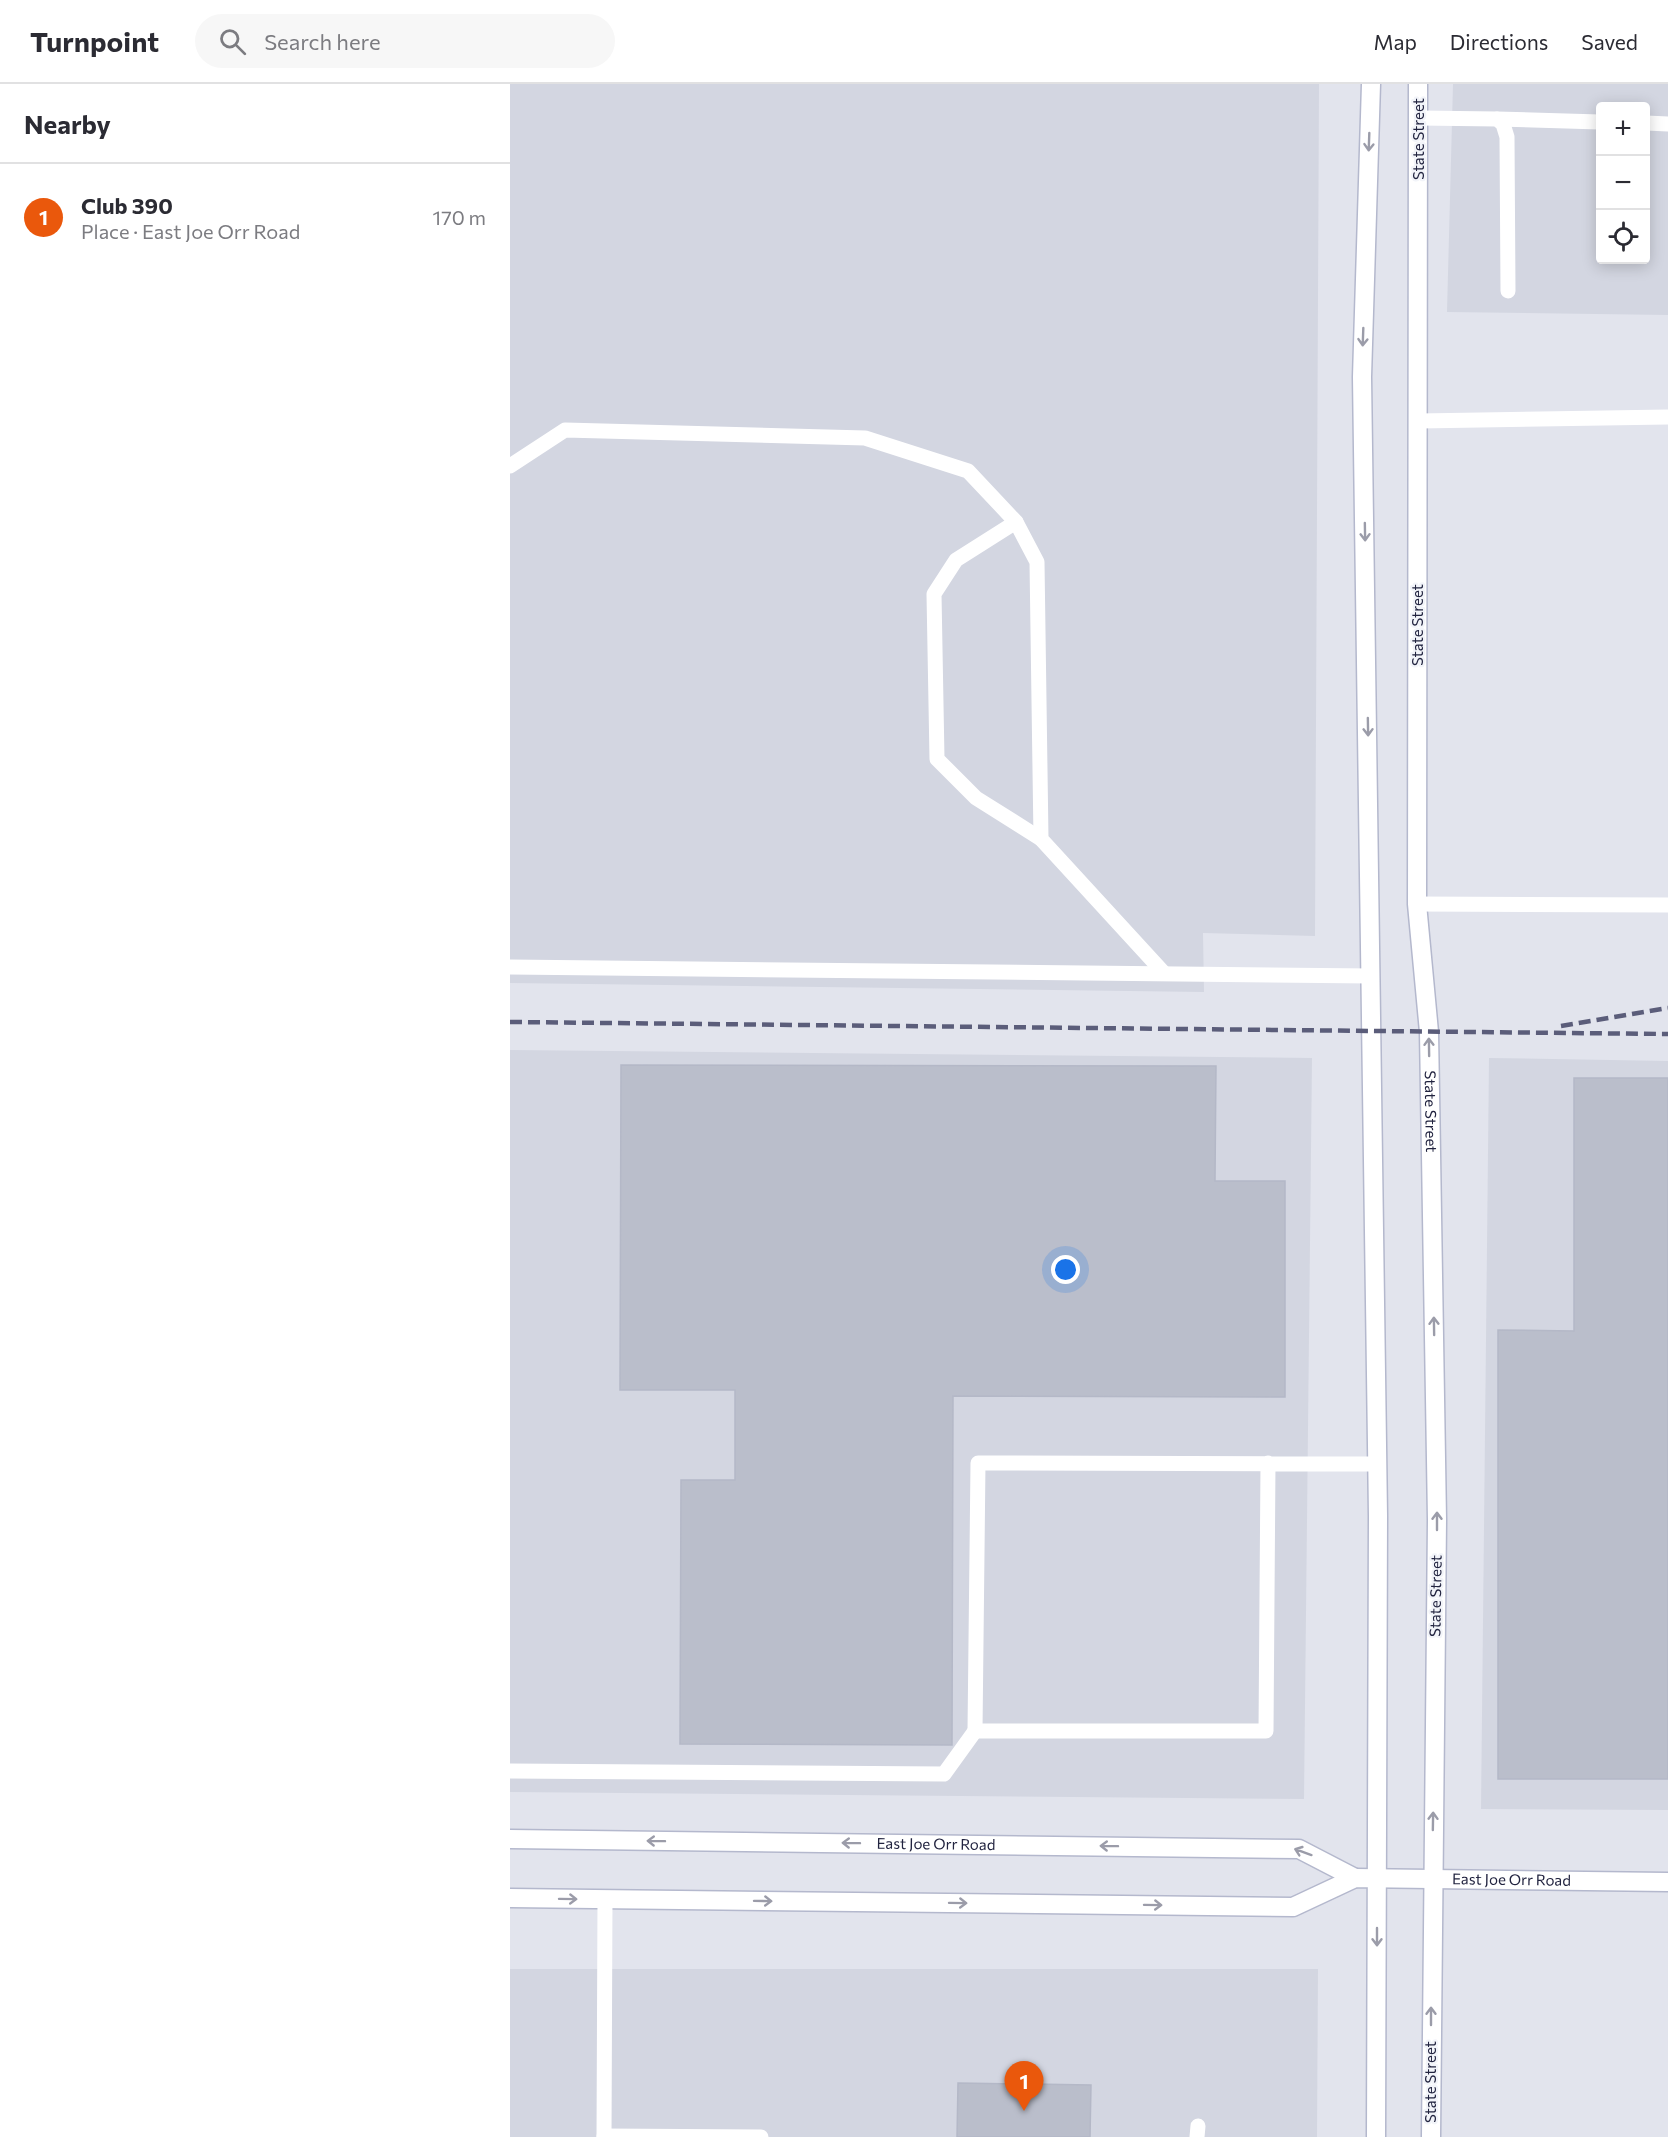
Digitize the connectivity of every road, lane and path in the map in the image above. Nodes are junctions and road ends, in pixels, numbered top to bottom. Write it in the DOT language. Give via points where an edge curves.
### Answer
graph roads {
  1 [pos="1371,84"];
  2 [pos="1418,84"];
  3 [pos="1419,118"];
  4 [pos="1497,119"];
  5 [pos="1596,122"];
  6 [pos="1650,123"];
  7 [pos="1668,124"];
  8 [pos="1508,291"];
  9 [pos="1668,417"];
  10 [pos="1419,421"];
  11 [pos="510,466"];
  12 [pos="1016,522"];
  13 [pos="1041,839"];
  14 [pos="1418,904"];
  15 [pos="1668,905"];
  16 [pos="510,967"];
  17 [pos="1163,972"];
  18 [pos="1371,976"];
  19 [pos="1268,1463"];
  20 [pos="1377,1464"];
  21 [pos="975,1731"];
  22 [pos="510,1771"];
  23 [pos="510,1839"];
  24 [pos="1355,1878"];
  25 [pos="1378,1879"];
  26 [pos="1432,1879"];
  27 [pos="1668,1882"];
  28 [pos="510,1898"];
  29 [pos="604,1899"];
  30 [pos="604,2136"];
  31 [pos="761,2137"];
  32 [pos="1376,2137"];
  33 [pos="1431,2137"];
  1 -- 18 [label="street, one-way" via="1362,377"];
  2 -- 3 [label="street, State Street"];
  3 -- 4 [label="lane"];
  3 -- 10 [label="street, State Street"];
  4 -- 5 [label="lane"];
  4 -- 8 [label="lane" via="1507,137"];
  6 -- 7 [label="lane"];
  9 -- 10 [label="lane"];
  10 -- 14 [label="street, State Street"];
  11 -- 12 [label="lane" via="565,430 865,438 968,471"];
  12 -- 13 [label="lane" via="1037,561"];
  12 -- 13 [label="lane" via="956,560 934,594 937,759 976,798"];
  13 -- 17 [label="lane"];
  14 -- 15 [label="lane"];
  26 -- 14 [label="street, State Street, one-way" via="1437,1520 1429,1032"];
  16 -- 17 [label="lane"];
  17 -- 18 [label="lane"];
  18 -- 20 [label="street"];
  19 -- 20 [label="lane"];
  19 -- 21 [label="lane" via="978,1463"];
  19 -- 21 [label="lane" via="1266,1731"];
  20 -- 25 [label="street"];
  21 -- 22 [label="lane" via="944,1774"];
  24 -- 23 [label="street, East Joe Orr Road, one-way" via="1299,1848"];
  24 -- 25 [label="street, East Joe Orr Road"];
  29 -- 24 [label="street, East Joe Orr Road, one-way" via="1293,1907"];
  25 -- 26 [label="street, East Joe Orr Road"];
  25 -- 32 [label="street, one-way"];
  26 -- 27 [label="street, East Joe Orr Road"];
  33 -- 26 [label="street, State Street, one-way"];
  28 -- 29 [label="street, East Joe Orr Road, one-way"];
  29 -- 30 [label="lane"];
  30 -- 31 [label="lane"];
}
